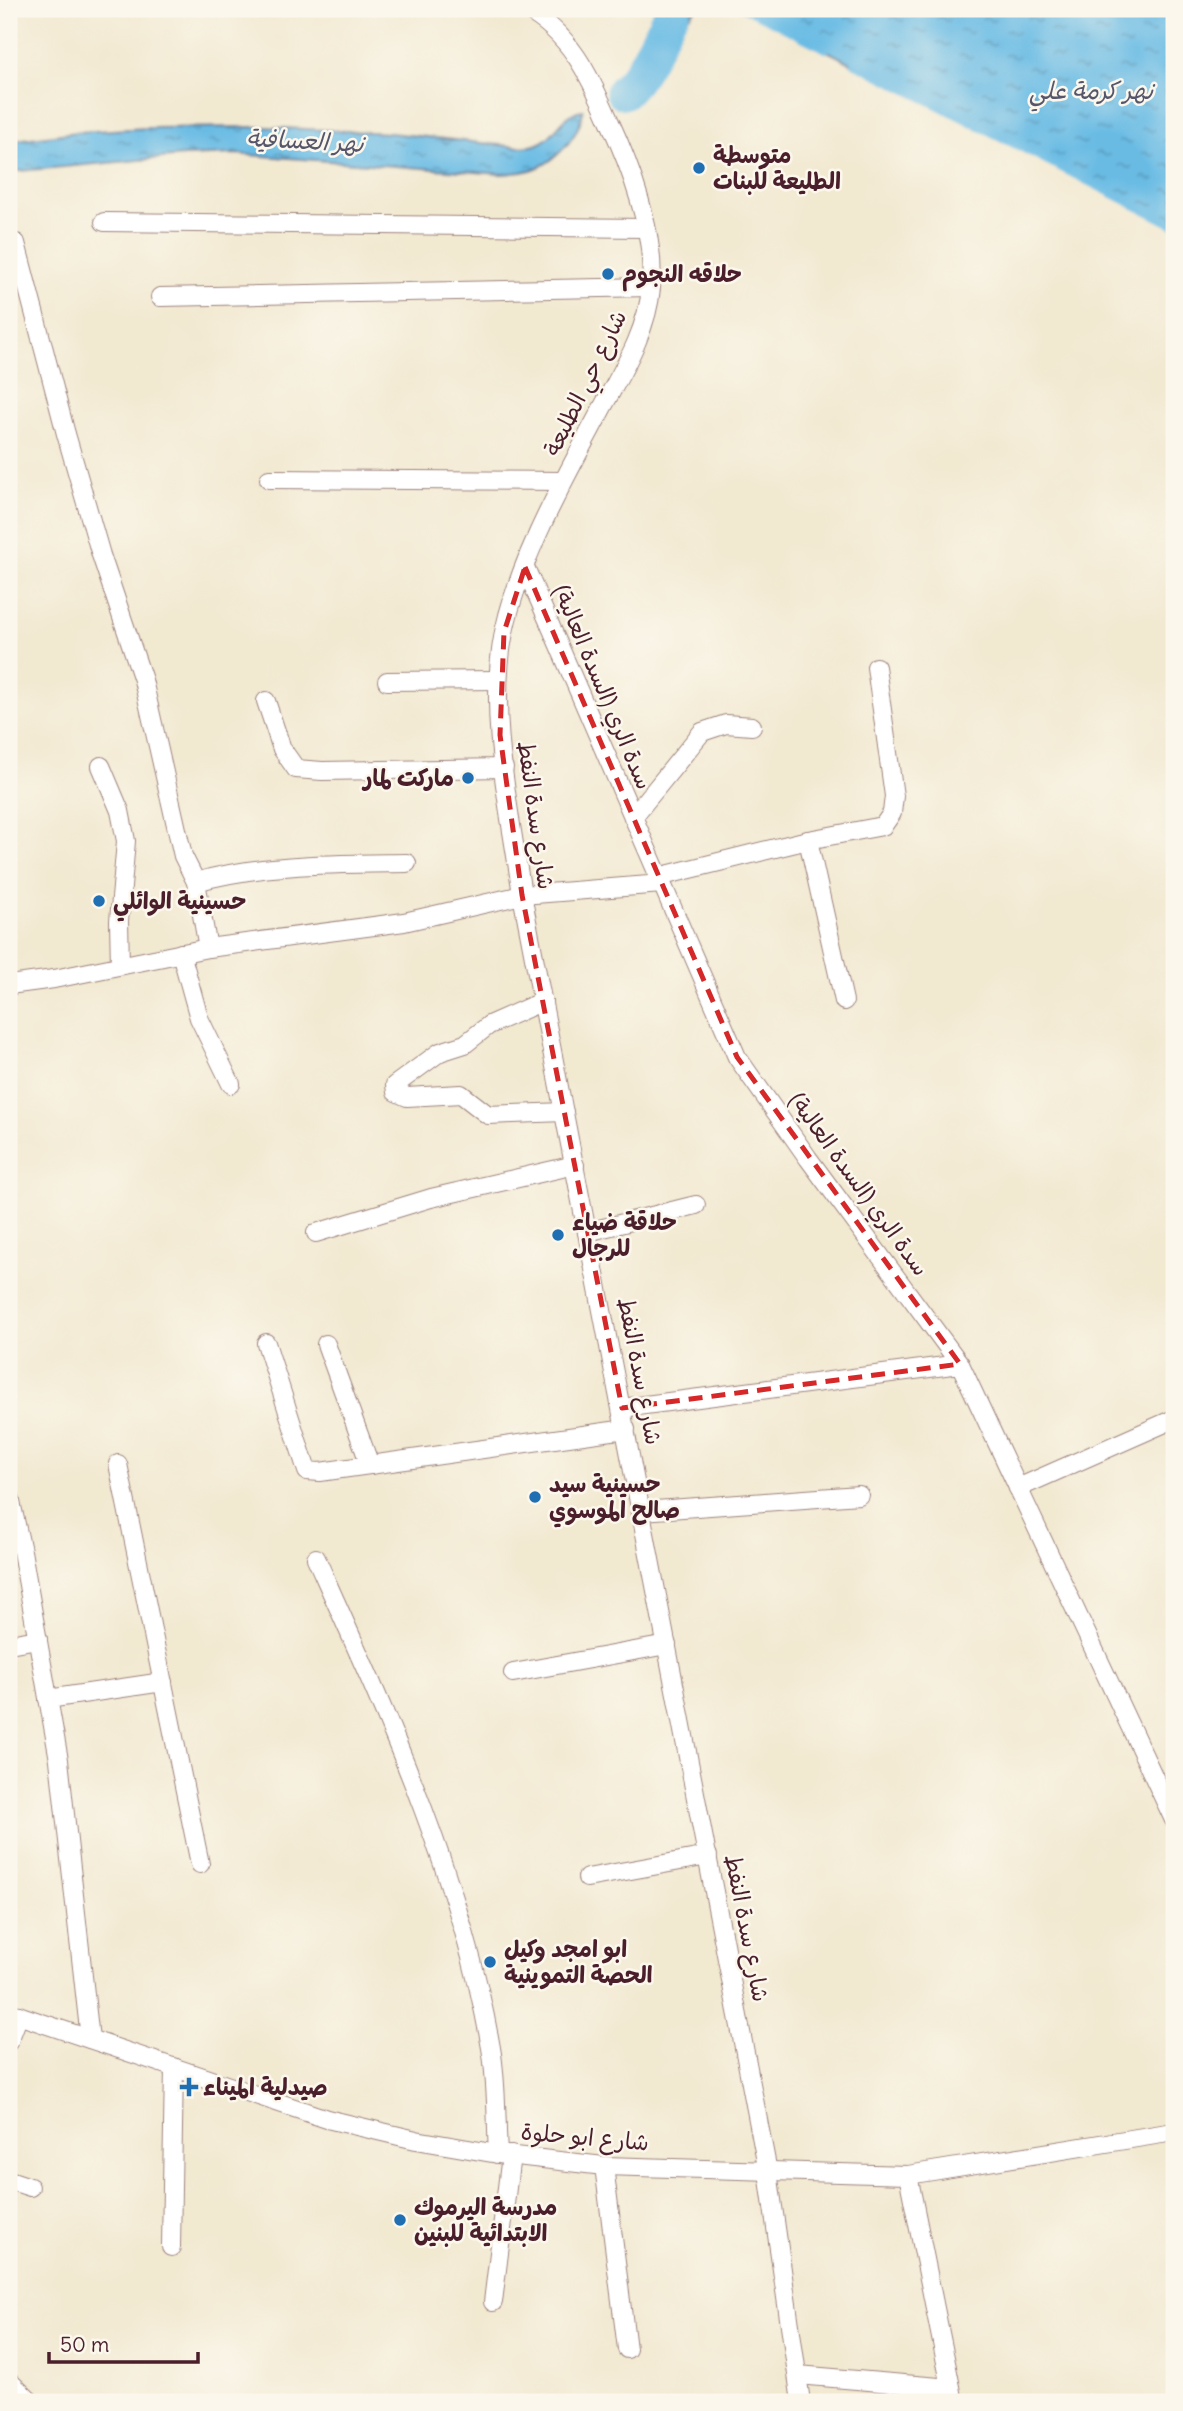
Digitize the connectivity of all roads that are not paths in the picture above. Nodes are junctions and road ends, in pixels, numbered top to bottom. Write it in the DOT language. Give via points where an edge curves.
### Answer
graph roads {
  1 [pos="525,9"];
  2 [pos="104,222"];
  3 [pos="645,228"];
  4 [pos="16,243"];
  5 [pos="651,287"];
  6 [pos="160,297"];
  7 [pos="269,479"];
  8 [pos="563,481"];
  9 [pos="525,567"];
  10 [pos="876,667"];
  11 [pos="498,680"];
  12 [pos="387,681"];
  13 [pos="266,701"];
  14 [pos="752,726"];
  15 [pos="101,766"];
  16 [pos="504,768"];
  17 [pos="632,817"];
  18 [pos="808,840"];
  19 [pos="407,863"];
  20 [pos="660,881"];
  21 [pos="196,882"];
  22 [pos="522,895"];
  23 [pos="208,948"];
  24 [pos="181,953"];
  25 [pos="120,965"];
  26 [pos="9,985"];
  27 [pos="543,1001"];
  28 [pos="844,1001"];
  29 [pos="231,1084"];
  30 [pos="564,1112"];
  31 [pos="575,1165"];
  32 [pos="696,1205"];
  33 [pos="587,1232"];
  34 [pos="316,1233"];
  35 [pos="266,1343"];
  36 [pos="326,1344"];
  37 [pos="960,1364"];
  38 [pos="622,1408"];
  39 [pos="1174,1419"];
  40 [pos="626,1429"];
  41 [pos="118,1464"];
  42 [pos="370,1465"];
  43 [pos="1018,1488"];
  44 [pos="9,1493"];
  45 [pos="859,1495"];
  46 [pos="642,1511"];
  47 [pos="316,1558"];
  48 [pos="38,1639"];
  49 [pos="9,1644"];
  50 [pos="667,1645"];
  51 [pos="513,1673"];
  52 [pos="163,1682"];
  53 [pos="48,1699"];
  54 [pos="1174,1820"];
  55 [pos="708,1856"];
  56 [pos="200,1864"];
  57 [pos="587,1878"];
  58 [pos="14,2013"];
  59 [pos="90,2039"];
  60 [pos="9,2041"];
  61 [pos="174,2067"];
  62 [pos="1174,2132"];
  63 [pos="505,2154"];
  64 [pos="604,2166"];
  65 [pos="768,2172"];
  66 [pos="908,2175"];
  67 [pos="9,2180"];
  68 [pos="30,2187"];
  69 [pos="171,2246"];
  70 [pos="493,2302"];
  71 [pos="627,2349"];
  72 [pos="797,2375"];
  73 [pos="9,2381"];
  74 [pos="952,2395"];
  75 [pos="31,2402"];
  76 [pos="802,2402"];
  1 -- 3 [label="street, شارع حي الطليعة" via="556,31 585,69 622,152"];
  2 -- 3 [label="street"];
  3 -- 5 [label="street, شارع حي الطليعة"];
  4 -- 21 [label="street" via="86,502 144,680 183,856"];
  5 -- 6 [label="street"];
  5 -- 8 [label="street, شارع حي الطليعة" via="636,345"];
  7 -- 8 [label="street"];
  8 -- 9 [label="street, شارع سدة النفط"];
  9 -- 11 [label="street, شارع سدة النفط" via="504,632"];
  9 -- 17 [label="street, سدة الري (السدة العالية)"];
  10 -- 18 [label="street" via="894,796 892,813 883,826"];
  11 -- 12 [label="street"];
  11 -- 16 [label="street, شارع سدة النفط"];
  13 -- 16 [label="street" via="282,749 296,769"];
  14 -- 17 [label="street" via="726,724 702,732"];
  15 -- 25 [label="street" via="120,811 126,841"];
  16 -- 22 [label="street, شارع سدة النفط"];
  17 -- 20 [label="street, سدة الري (السدة العالية)"];
  18 -- 20 [label="street"];
  18 -- 28 [label="street"];
  19 -- 21 [label="street" via="229,872"];
  20 -- 22 [label="street"];
  20 -- 37 [label="street, سدة الري (السدة العالية)" via="737,1057"];
  21 -- 23 [label="street"];
  22 -- 23 [label="street" via="404,922"];
  22 -- 27 [label="street, شارع سدة النفط"];
  23 -- 24 [label="street"];
  24 -- 25 [label="street"];
  24 -- 29 [label="street" via="199,1018"];
  25 -- 26 [label="street"];
  27 -- 30 [label="street, شارع سدة النفط"];
  27 -- 30 [label="street" via="489,1025 465,1044 440,1052 395,1085 396,1092 407,1097 461,1094 488,1115"];
  30 -- 31 [label="street, شارع سدة النفط"];
  31 -- 33 [label="street, شارع سدة النفط"];
  31 -- 34 [label="street" via="431,1198"];
  32 -- 33 [label="street"];
  33 -- 38 [label="street, شارع سدة النفط"];
  35 -- 42 [label="street" via="307,1471"];
  36 -- 42 [label="street"];
  37 -- 38 [label="street"];
  37 -- 43 [label="street, سدة الري (السدة العالية)"];
  38 -- 40 [label="street, شارع سدة النفط"];
  39 -- 43 [label="street"];
  40 -- 42 [label="street"];
  40 -- 46 [label="street, شارع سدة النفط"];
  41 -- 52 [label="street"];
  43 -- 54 [label="street, سدة الري (السدة العالية)"];
  44 -- 48 [label="street"];
  45 -- 46 [label="street"];
  46 -- 50 [label="street, شارع سدة النفط"];
  47 -- 63 [label="street" via="436,1845 473,1958 492,2051"];
  48 -- 49 [label="street"];
  48 -- 53 [label="street"];
  50 -- 51 [label="street"];
  50 -- 55 [label="street, شارع سدة النفط"];
  52 -- 53 [label="street"];
  52 -- 56 [label="street"];
  53 -- 59 [label="street"];
  55 -- 57 [label="street"];
  55 -- 65 [label="street, شارع سدة النفط"];
  58 -- 59 [label="street, شارع ابو حلوة"];
  58 -- 60 [label="street"];
  59 -- 61 [label="street, شارع ابو حلوة"];
  61 -- 63 [label="street, شارع ابو حلوة" via="327,2119"];
  61 -- 69 [label="street"];
  62 -- 66 [label="street, شارع ابو حلوة"];
  63 -- 64 [label="street, شارع ابو حلوة"];
  63 -- 70 [label="street"];
  64 -- 65 [label="street, شارع ابو حلوة"];
  64 -- 71 [label="street"];
  65 -- 66 [label="street, شارع ابو حلوة"];
  65 -- 72 [label="street, شارع سدة النفط"];
  66 -- 74 [label="street"];
  67 -- 68 [label="street"];
  72 -- 74 [label="street"];
  72 -- 76 [label="street, شارع سدة النفط"];
  73 -- 75 [label="street"];
}
